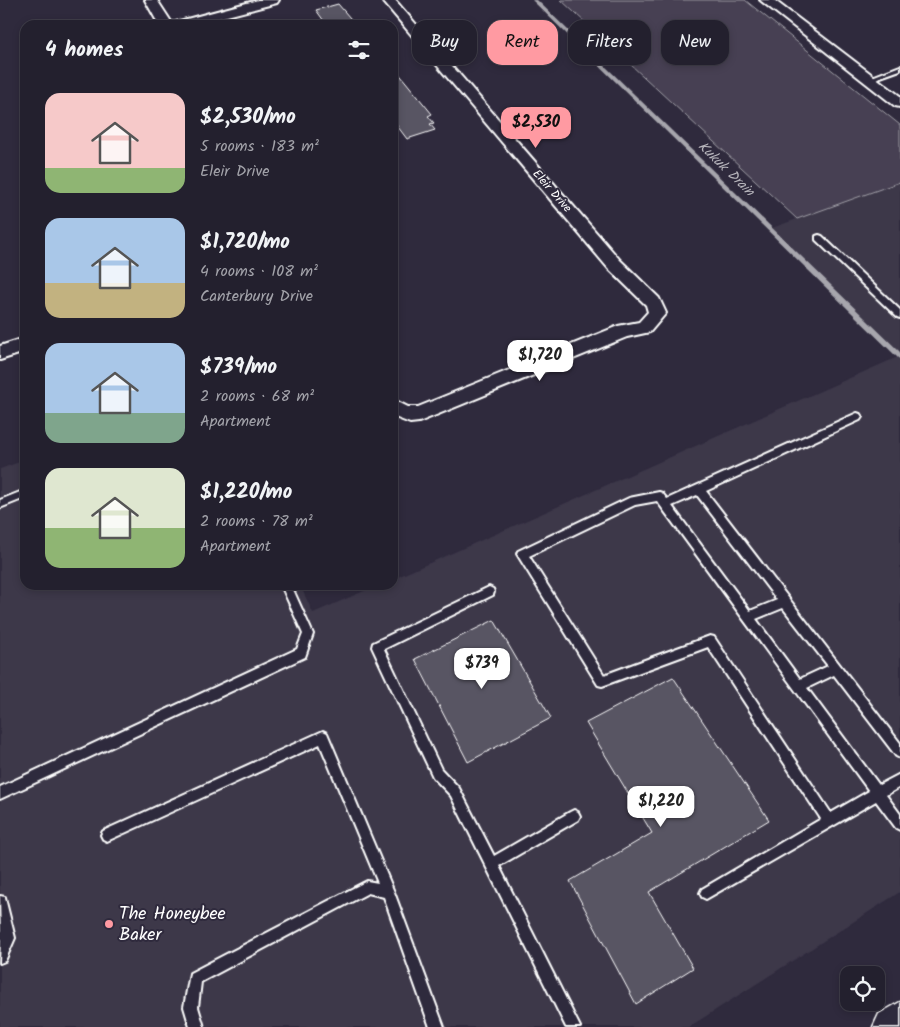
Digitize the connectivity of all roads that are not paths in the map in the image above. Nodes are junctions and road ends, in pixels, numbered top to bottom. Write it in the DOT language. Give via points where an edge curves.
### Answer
graph roads {
  1 [pos="151,0"];
  2 [pos="273,0"];
  3 [pos="388,0"];
  4 [pos="766,0"];
  5 [pos="163,20"];
  6 [pos="196,20"];
  7 [pos="900,68"];
  8 [pos="870,79"];
  9 [pos="900,103"];
  10 [pos="819,238"];
  11 [pos="900,315"];
  12 [pos="20,347"];
  13 [pos="0,353"];
  14 [pos="400,411"];
  15 [pos="857,417"];
  16 [pos="699,490"];
  17 [pos="20,496"];
  18 [pos="0,504"];
  19 [pos="666,504"];
  20 [pos="288,590"];
  21 [pos="489,592"];
  22 [pos="784,602"];
  23 [pos="748,617"];
  24 [pos="836,668"];
  25 [pos="798,686"];
  26 [pos="900,752"];
  27 [pos="900,780"];
  28 [pos="0,793"];
  29 [pos="878,793"];
  30 [pos="574,816"];
  31 [pos="829,821"];
  32 [pos="900,824"];
  33 [pos="106,835"];
  34 [pos="491,864"];
  35 [pos="388,892"];
  36 [pos="706,894"];
  37 [pos="0,902"];
  38 [pos="0,956"];
  39 [pos="900,1021"];
  40 [pos="197,1027"];
  41 [pos="437,1027"];
  42 [pos="573,1027"];
  43 [pos="892,1027"];
  1 -- 5 [label="street"];
  2 -- 6 [label="street"];
  3 -- 14 [label="street, Eleir Drive" via="614,264 652,302 657,313 644,327 624,331 419,416"];
  4 -- 8 [label="street"];
  7 -- 8 [label="lane"];
  8 -- 9 [label="street"];
  10 -- 11 [label="lane"];
  12 -- 13 [label="street"];
  15 -- 16 [label="lane"];
  16 -- 19 [label="lane"];
  16 -- 22 [label="lane"];
  17 -- 18 [label="lane"];
  19 -- 23 [label="lane"];
  19 -- 31 [label="lane" via="659,496 633,501 522,554 602,682 710,641"];
  20 -- 28 [label="lane" via="308,634 300,653"];
  21 -- 34 [label="lane" via="377,647 437,773 455,792"];
  22 -- 23 [label="lane"];
  22 -- 24 [label="lane"];
  23 -- 25 [label="lane"];
  24 -- 25 [label="lane"];
  24 -- 26 [label="lane"];
  25 -- 29 [label="lane"];
  27 -- 29 [label="lane"];
  29 -- 31 [label="lane"];
  29 -- 32 [label="lane"];
  30 -- 34 [label="lane"];
  31 -- 36 [label="lane"];
  33 -- 35 [label="lane" via="323,737"];
  34 -- 42 [label="lane"];
  35 -- 40 [label="lane" via="367,887 195,978 191,1008"];
  35 -- 41 [label="lane"];
  37 -- 38 [label="lane" via="8,938"];
  39 -- 43 [label="main road"];
}
